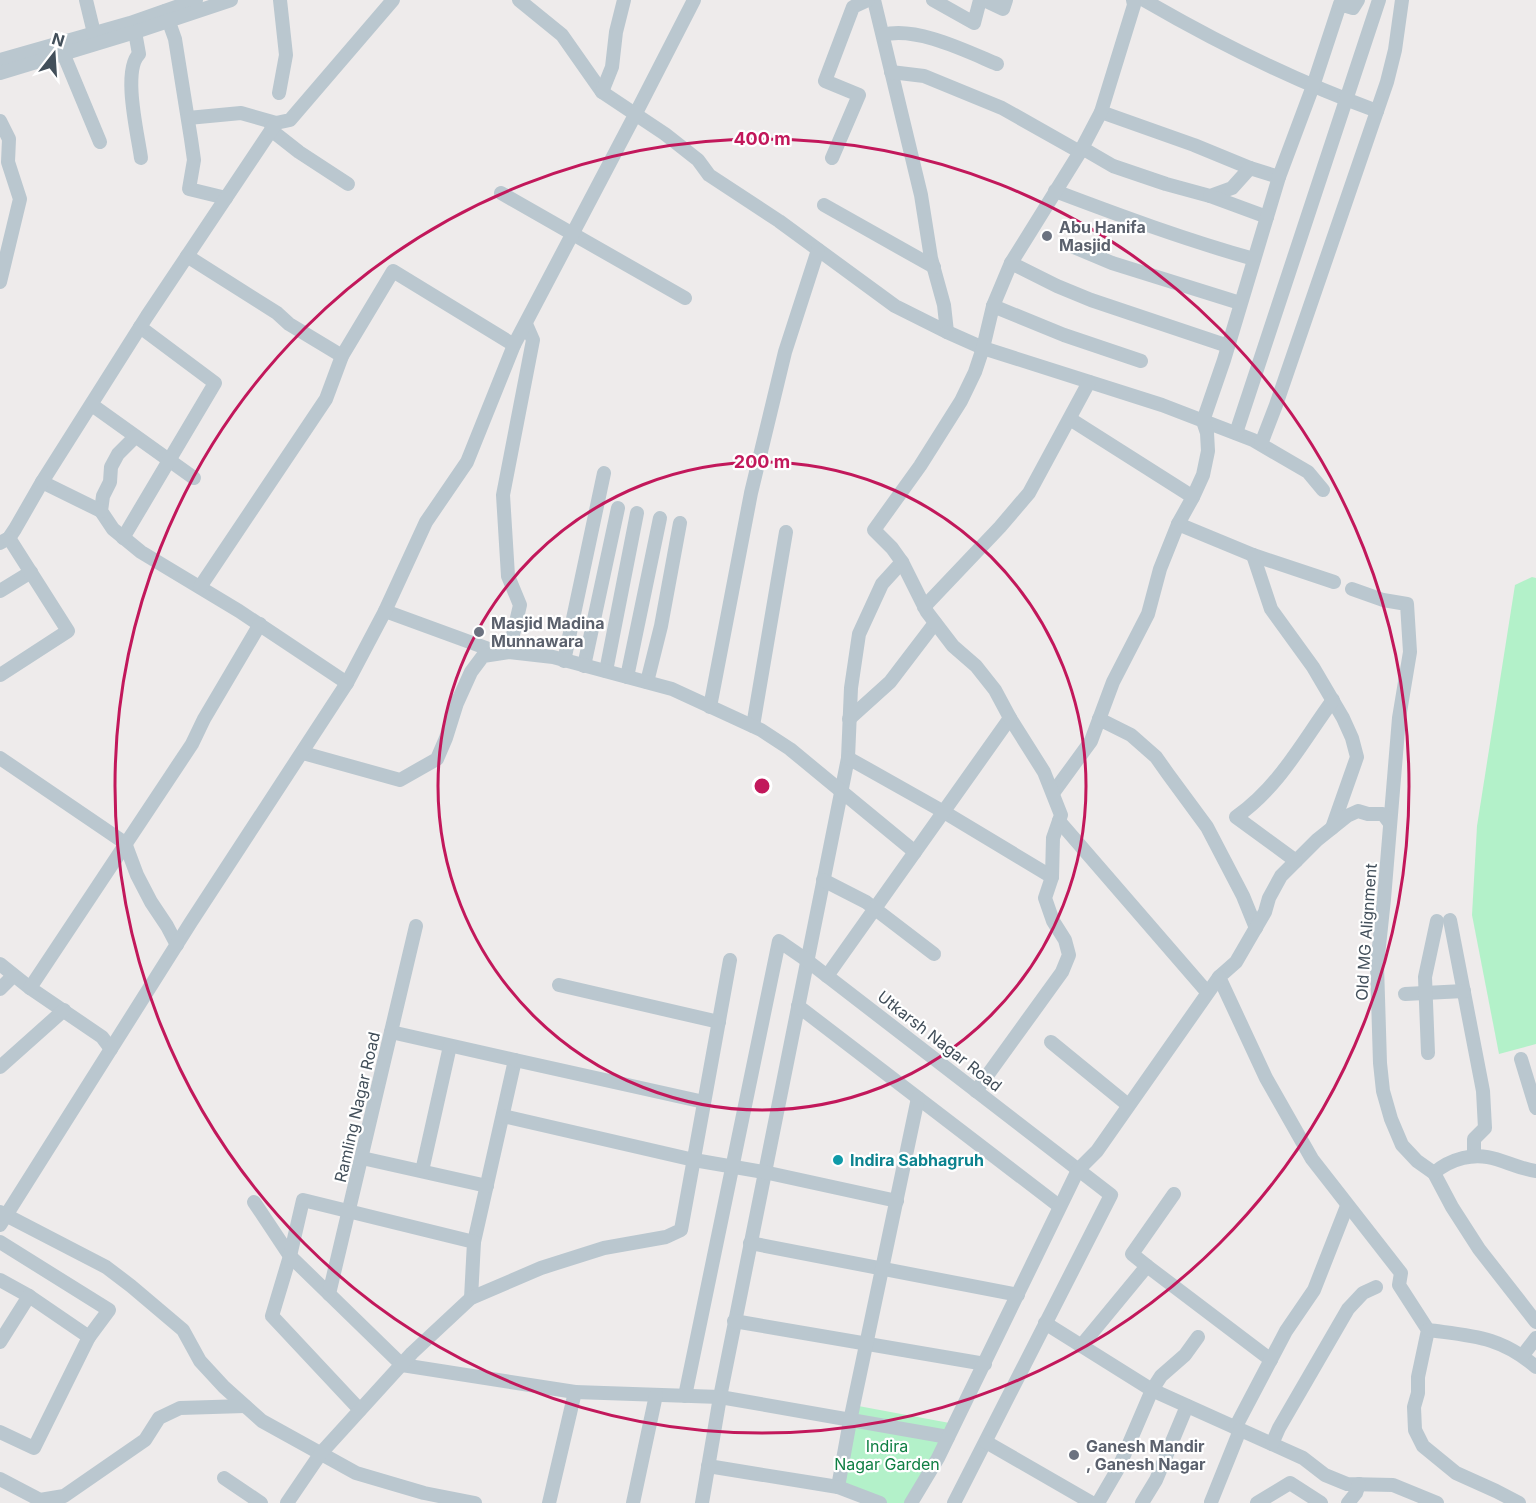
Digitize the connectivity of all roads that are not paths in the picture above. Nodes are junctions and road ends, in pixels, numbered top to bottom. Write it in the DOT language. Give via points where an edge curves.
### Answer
graph roads {
  1 [pos="86,0"];
  2 [pos="196,0"];
  3 [pos="231,0"];
  4 [pos="280,0"];
  5 [pos="393,0"];
  6 [pos="519,0"];
  7 [pos="624,0"];
  8 [pos="693,0"];
  9 [pos="868,0"];
  10 [pos="874,0"];
  11 [pos="933,0"];
  12 [pos="982,0"];
  13 [pos="1006,0"];
  14 [pos="1133,0"];
  15 [pos="1144,0"];
  16 [pos="1358,0"];
  17 [pos="1379,0"];
  18 [pos="1402,0"];
  19 [pos="167,16"];
  20 [pos="135,32"];
  21 [pos="94,33"];
  22 [pos="883,35"];
  23 [pos="63,53"];
  24 [pos="0,60"];
  25 [pos="997,64"];
  26 [pos="891,72"];
  27 [pos="0,73"];
  28 [pos="1313,86"];
  29 [pos="602,92"];
  30 [pos="279,93"];
  31 [pos="1347,100"];
  32 [pos="1377,111"];
  33 [pos="1101,112"];
  34 [pos="636,113"];
  35 [pos="188,118"];
  36 [pos="0,121"];
  37 [pos="274,126"];
  38 [pos="100,142"];
  39 [pos="1081,150"];
  40 [pos="141,158"];
  41 [pos="832,158"];
  42 [pos="1250,168"];
  43 [pos="1279,177"];
  44 [pos="348,184"];
  45 [pos="1055,190"];
  46 [pos="501,193"];
  47 [pos="1210,196"];
  48 [pos="226,198"];
  49 [pos="824,205"];
  50 [pos="1267,217"];
  51 [pos="573,234"];
  52 [pos="1069,245"];
  53 [pos="818,250"];
  54 [pos="187,256"];
  55 [pos="1254,259"];
  56 [pos="1011,263"];
  57 [pos="934,267"];
  58 [pos="0,282"];
  59 [pos="686,298"];
  60 [pos="1240,303"];
  61 [pos="993,306"];
  62 [pos="526,324"];
  63 [pos="140,327"];
  64 [pos="947,332"];
  65 [pos="514,345"];
  66 [pos="1228,346"];
  67 [pos="983,348"];
  68 [pos="342,356"];
  69 [pos="1141,361"];
  70 [pos="1089,382"];
  71 [pos="92,405"];
  72 [pos="1070,419"];
  73 [pos="1203,421"];
  74 [pos="1236,434"];
  75 [pos="135,437"];
  76 [pos="1261,444"];
  77 [pos="170,461"];
  78 [pos="604,474"];
  79 [pos="194,478"];
  80 [pos="42,482"];
  81 [pos="1323,490"];
  82 [pos="1193,497"];
  83 [pos="618,508"];
  84 [pos="101,511"];
  85 [pos="637,513"];
  86 [pos="660,518"];
  87 [pos="680,524"];
  88 [pos="1178,524"];
  89 [pos="786,532"];
  90 [pos="123,538"];
  91 [pos="5,540"];
  92 [pos="1253,555"];
  93 [pos="902,562"];
  94 [pos="31,572"];
  95 [pos="1334,582"];
  96 [pos="200,587"];
  97 [pos="1352,589"];
  98 [pos="0,591"];
  99 [pos="924,607"];
  100 [pos="385,611"];
  101 [pos="935,623"];
  102 [pos="260,624"];
  103 [pos="506,653"];
  104 [pos="564,660"];
  105 [pos="584,666"];
  106 [pos="606,671"];
  107 [pos="0,675"];
  108 [pos="627,677"];
  109 [pos="647,682"];
  110 [pos="347,683"];
  111 [pos="1333,700"];
  112 [pos="710,707"];
  113 [pos="1010,718"];
  114 [pos="849,719"];
  115 [pos="1099,719"];
  116 [pos="753,726"];
  117 [pos="303,753"];
  118 [pos="0,758"];
  119 [pos="848,758"];
  120 [pos="842,791"];
  121 [pos="1053,793"];
  122 [pos="944,812"];
  123 [pos="1059,820"];
  124 [pos="1389,822"];
  125 [pos="1332,828"];
  126 [pos="125,843"];
  127 [pos="915,852"];
  128 [pos="1296,861"];
  129 [pos="1052,877"];
  130 [pos="823,880"];
  131 [pos="875,909"];
  132 [pos="416,926"];
  133 [pos="1256,928"];
  134 [pos="177,945"];
  135 [pos="934,954"];
  136 [pos="730,960"];
  137 [pos="807,960"];
  138 [pos="0,964"];
  139 [pos="13,976"];
  140 [pos="827,976"];
  141 [pos="1219,977"];
  142 [pos="559,985"];
  143 [pos="30,988"];
  144 [pos="0,989"];
  145 [pos="1464,991"];
  146 [pos="1207,992"];
  147 [pos="1426,993"];
  148 [pos="1405,994"];
  149 [pos="798,1006"];
  150 [pos="64,1010"];
  151 [pos="719,1022"];
  152 [pos="391,1032"];
  153 [pos="1051,1042"];
  154 [pos="450,1046"];
  155 [pos="111,1049"];
  156 [pos="1428,1053"];
  157 [pos="1521,1059"];
  158 [pos="515,1060"];
  159 [pos="0,1067"];
  160 [pos="976,1090"];
  161 [pos="918,1098"];
  162 [pos="704,1102"];
  163 [pos="1128,1105"];
  164 [pos="1536,1108"];
  165 [pos="503,1116"];
  166 [pos="1474,1155"];
  167 [pos="362,1158"];
  168 [pos="694,1160"];
  169 [pos="733,1165"];
  170 [pos="1078,1170"];
  171 [pos="422,1171"];
  172 [pos="1536,1171"];
  173 [pos="764,1172"];
  174 [pos="1434,1173"];
  175 [pos="487,1186"];
  176 [pos="1174,1194"];
  177 [pos="897,1201"];
  178 [pos="254,1202"];
  179 [pos="1059,1206"];
  180 [pos="1347,1206"];
  181 [pos="350,1211"];
  182 [pos="2,1217"];
  183 [pos="0,1242"];
  184 [pos="474,1242"];
  185 [pos="750,1243"];
  186 [pos="290,1256"];
  187 [pos="1148,1266"];
  188 [pos="882,1269"];
  189 [pos="0,1280"];
  190 [pos="1376,1287"];
  191 [pos="329,1294"];
  192 [pos="1018,1295"];
  193 [pos="29,1296"];
  194 [pos="471,1298"];
  195 [pos="734,1321"];
  196 [pos="1536,1322"];
  197 [pos="1045,1323"];
  198 [pos="1428,1330"];
  199 [pos="89,1337"];
  200 [pos="1198,1337"];
  201 [pos="1536,1338"];
  202 [pos="0,1342"];
  203 [pos="866,1344"];
  204 [pos="1081,1346"];
  205 [pos="1523,1355"];
  206 [pos="1271,1360"];
  207 [pos="985,1364"];
  208 [pos="402,1365"];
  209 [pos="1536,1367"];
  210 [pos="1152,1390"];
  211 [pos="575,1392"];
  212 [pos="656,1395"];
  213 [pos="685,1396"];
  214 [pos="720,1397"];
  215 [pos="245,1406"];
  216 [pos="1187,1406"];
  217 [pos="360,1410"];
  218 [pos="850,1421"];
  219 [pos="1237,1429"];
  220 [pos="0,1432"];
  221 [pos="948,1437"];
  222 [pos="986,1442"];
  223 [pos="1272,1444"];
  224 [pos="321,1454"];
  225 [pos="708,1466"];
  226 [pos="225,1478"];
  227 [pos="0,1479"];
  228 [pos="1359,1484"];
  229 [pos="838,1487"];
  230 [pos="1412,1498"];
  231 [pos="466,1502"];
  232 [pos="1211,1502"];
  233 [pos="261,1503"];
  234 [pos="287,1503"];
  235 [pos="549,1503"];
  236 [pos="633,1503"];
  237 [pos="702,1503"];
  238 [pos="880,1503"];
  239 [pos="911,1503"];
  240 [pos="954,1503"];
  241 [pos="1092,1503"];
  242 [pos="1098,1503"];
  243 [pos="1142,1503"];
  244 [pos="1257,1503"];
  245 [pos="1321,1503"];
  246 [pos="1348,1503"];
  247 [pos="1436,1503"];
  248 [pos="1519,1503"];
  1 -- 21 [label="street"];
  2 -- 19 [label="street"];
  3 -- 19 [label="street"];
  4 -- 30 [label="street" via="286,55"];
  5 -- 37 [label="street" via="290,120"];
  6 -- 29 [label="street" via="562,34"];
  7 -- 29 [label="street" via="612,67"];
  8 -- 34 [label="street"];
  9 -- 41 [label="street" via="853,7 825,81 859,95"];
  10 -- 22 [label="street"];
  11 -- 12 [label="street" via="974,24"];
  12 -- 13 [label="street" via="1003,9"];
  14 -- 33 [label="street"];
  15 -- 28 [label="street"];
  16 -- 28 [label="street" via="1353,8 1340,4"];
  17 -- 31 [label="street"];
  18 -- 32 [label="street" via="1395,50"];
  19 -- 20 [label="street"];
  19 -- 21 [label="street"];
  19 -- 35 [label="street"];
  20 -- 23 [label="street"];
  20 -- 40 [label="street" via="139,54 134,59 131,100"];
  21 -- 24 [label="street"];
  22 -- 25 [label="street" via="895,32 940,41"];
  22 -- 26 [label="street"];
  23 -- 27 [label="street"];
  23 -- 38 [label="street"];
  26 -- 39 [label="street" via="924,76 1002,108"];
  26 -- 57 [label="street"];
  28 -- 31 [label="street"];
  28 -- 43 [label="street"];
  29 -- 34 [label="street"];
  31 -- 32 [label="street"];
  31 -- 74 [label="street"];
  32 -- 76 [label="street"];
  33 -- 39 [label="street"];
  33 -- 42 [label="street"];
  34 -- 51 [label="street"];
  34 -- 53 [label="street" via="698,160 709,175"];
  35 -- 37 [label="street" via="241,113"];
  35 -- 48 [label="street" via="194,160 189,189"];
  36 -- 58 [label="street" via="9,139 8,162 20,199"];
  37 -- 44 [label="street" via="299,152"];
  37 -- 48 [label="street"];
  39 -- 45 [label="street"];
  39 -- 47 [label="street" via="1166,184"];
  42 -- 43 [label="street"];
  42 -- 47 [label="street" via="1232,188"];
  43 -- 50 [label="street"];
  45 -- 55 [label="street" via="1112,213"];
  45 -- 56 [label="street"];
  46 -- 51 [label="street"];
  47 -- 50 [label="street"];
  48 -- 54 [label="street"];
  49 -- 57 [label="street"];
  50 -- 55 [label="street"];
  51 -- 59 [label="street"];
  51 -- 62 [label="street"];
  52 -- 60 [label="street" via="1112,263"];
  53 -- 64 [label="street" via="895,306"];
  53 -- 112 [label="street" via="785,352 754,483"];
  54 -- 63 [label="street"];
  54 -- 68 [label="street"];
  55 -- 60 [label="street"];
  56 -- 61 [label="street"];
  56 -- 66 [label="street" via="1091,300"];
  57 -- 64 [label="street"];
  60 -- 66 [label="street"];
  61 -- 67 [label="street"];
  61 -- 69 [label="street"];
  62 -- 65 [label="street"];
  62 -- 103 [label="street" via="533,340 503,495 508,576 520,605"];
  63 -- 71 [label="street"];
  63 -- 77 [label="street" via="215,383"];
  64 -- 67 [label="street"];
  65 -- 68 [label="street" via="393,271"];
  65 -- 100 [label="street" via="467,462 426,522"];
  66 -- 73 [label="street"];
  67 -- 70 [label="street"];
  67 -- 93 [label="street" via="961,401 874,530"];
  68 -- 96 [label="street" via="326,399"];
  70 -- 72 [label="street"];
  70 -- 73 [label="street"];
  71 -- 75 [label="street"];
  71 -- 80 [label="street"];
  72 -- 82 [label="street"];
  72 -- 99 [label="street" via="1029,493"];
  73 -- 74 [label="street"];
  73 -- 82 [label="street" via="1208,451"];
  74 -- 76 [label="street"];
  75 -- 77 [label="street"];
  75 -- 84 [label="street" via="111,467"];
  76 -- 81 [label="street" via="1308,472"];
  77 -- 79 [label="street"];
  77 -- 90 [label="street"];
  78 -- 104 [label="street"];
  80 -- 84 [label="street"];
  80 -- 91 [label="street"];
  82 -- 88 [label="street"];
  83 -- 105 [label="street"];
  84 -- 90 [label="street"];
  85 -- 106 [label="street"];
  86 -- 108 [label="street"];
  87 -- 109 [label="street"];
  88 -- 92 [label="street"];
  88 -- 115 [label="street" via="1148,614"];
  89 -- 116 [label="street"];
  90 -- 96 [label="street"];
  91 -- 94 [label="street"];
  92 -- 95 [label="street"];
  92 -- 111 [label="street" via="1271,609"];
  93 -- 99 [label="street"];
  93 -- 114 [label="street" via="882,584 859,634"];
  94 -- 98 [label="street"];
  94 -- 107 [label="street" via="68,631"];
  96 -- 102 [label="street"];
  97 -- 124 [label="street, Old MG Alignment" via="1407,604 1410,652"];
  99 -- 101 [label="street"];
  100 -- 103 [label="street"];
  100 -- 110 [label="street"];
  101 -- 113 [label="street" via="996,690"];
  101 -- 114 [label="street" via="890,682"];
  102 -- 110 [label="street"];
  102 -- 126 [label="street" via="192,744"];
  103 -- 104 [label="street"];
  103 -- 117 [label="street" via="483,656 457,703 437,759 399,780"];
  104 -- 105 [label="street"];
  105 -- 106 [label="street"];
  106 -- 108 [label="street"];
  108 -- 109 [label="street"];
  109 -- 112 [label="street"];
  110 -- 117 [label="street"];
  111 -- 125 [label="street" via="1357,757"];
  111 -- 128 [label="street" via="1283,772 1252,806 1236,817"];
  112 -- 116 [label="street"];
  113 -- 121 [label="street"];
  113 -- 122 [label="street"];
  114 -- 119 [label="street"];
  115 -- 121 [label="street" via="1091,741"];
  115 -- 133 [label="street" via="1131,735 1156,757 1207,827"];
  116 -- 120 [label="street" via="790,748"];
  117 -- 134 [label="street"];
  118 -- 126 [label="street"];
  119 -- 120 [label="street"];
  119 -- 122 [label="street"];
  120 -- 127 [label="street"];
  120 -- 130 [label="street"];
  121 -- 123 [label="street" via="1061,815"];
  122 -- 127 [label="street"];
  122 -- 129 [label="street"];
  123 -- 129 [label="street" via="1053,838"];
  123 -- 146 [label="street"];
  124 -- 125 [label="street" via="1383,814 1358,811"];
  124 -- 174 [label="street, Old MG Alignment" via="1377,965 1383,1091 1402,1145"];
  125 -- 128 [label="street"];
  126 -- 134 [label="street" via="151,903"];
  126 -- 143 [label="street"];
  127 -- 131 [label="street"];
  128 -- 133 [label="street" via="1281,876"];
  129 -- 160 [label="street" via="1045,898 1065,940 1068,955 1062,972"];
  130 -- 131 [label="street"];
  130 -- 137 [label="street"];
  131 -- 135 [label="street"];
  131 -- 140 [label="street"];
  132 -- 152 [label="street, Ramling Nagar Road"];
  133 -- 141 [label="street" via="1236,962"];
  134 -- 155 [label="street"];
  136 -- 151 [label="street"];
  137 -- 140 [label="street, Utkarsh Nagar Road"];
  137 -- 149 [label="street"];
  137 -- 169 [label="street, Utkarsh Nagar Road" via="780,941"];
  138 -- 139 [label="street"];
  139 -- 143 [label="street"];
  139 -- 144 [label="street"];
  140 -- 160 [label="street, Utkarsh Nagar Road"];
  141 -- 146 [label="street"];
  141 -- 180 [label="street" via="1266,1078 1312,1158"];
  142 -- 151 [label="street"];
  143 -- 150 [label="street"];
  145 -- 147 [label="street"];
  145 -- 147 [label="street" via="1443,921 1425,977"];
  145 -- 166 [label="street" via="1483,1091 1485,1128 1474,1139"];
  146 -- 163 [label="street"];
  147 -- 148 [label="street"];
  147 -- 156 [label="street"];
  149 -- 161 [label="street"];
  149 -- 173 [label="street"];
  150 -- 155 [label="street" via="102,1036"];
  150 -- 159 [label="street"];
  151 -- 162 [label="street"];
  152 -- 154 [label="street"];
  152 -- 167 [label="street, Ramling Nagar Road"];
  153 -- 163 [label="street"];
  154 -- 158 [label="street"];
  154 -- 171 [label="street"];
  155 -- 182 [label="street"];
  157 -- 164 [label="street"];
  158 -- 162 [label="street"];
  158 -- 165 [label="street"];
  160 -- 170 [label="street, Utkarsh Nagar Road"];
  161 -- 177 [label="street"];
  161 -- 179 [label="street"];
  162 -- 168 [label="street"];
  163 -- 170 [label="street" via="1097,1151"];
  165 -- 168 [label="street"];
  165 -- 175 [label="street"];
  166 -- 172 [label="street"];
  166 -- 174 [label="street" via="1454,1160"];
  167 -- 171 [label="street"];
  167 -- 181 [label="street, Ramling Nagar Road"];
  168 -- 169 [label="street"];
  168 -- 194 [label="street" via="681,1230 666,1237 604,1248"];
  169 -- 173 [label="street"];
  169 -- 213 [label="street"];
  170 -- 179 [label="street"];
  170 -- 197 [label="street, Utkarsh Nagar Road" via="1111,1195"];
  171 -- 175 [label="street"];
  173 -- 177 [label="street"];
  173 -- 185 [label="street"];
  174 -- 196 [label="street, Old MG Alignment" via="1479,1249"];
  175 -- 184 [label="street"];
  176 -- 187 [label="street" via="1132,1254"];
  177 -- 188 [label="street"];
  178 -- 186 [label="street"];
  179 -- 192 [label="street"];
  180 -- 198 [label="street" via="1401,1273 1399,1285"];
  180 -- 206 [label="street" via="1314,1290"];
  181 -- 184 [label="street"];
  181 -- 186 [label="street" via="303,1200"];
  181 -- 191 [label="street, Ramling Nagar Road"];
  182 -- 215 [label="street" via="106,1267 131,1286 183,1330 200,1361"];
  183 -- 199 [label="street" via="109,1310"];
  184 -- 194 [label="street"];
  185 -- 188 [label="street"];
  185 -- 195 [label="street"];
  186 -- 191 [label="street"];
  186 -- 217 [label="street" via="272,1316"];
  187 -- 204 [label="street"];
  187 -- 206 [label="street"];
  188 -- 192 [label="street"];
  188 -- 203 [label="street"];
  189 -- 193 [label="street"];
  190 -- 223 [label="street" via="1363,1293 1348,1309"];
  191 -- 208 [label="street"];
  192 -- 207 [label="street"];
  193 -- 199 [label="street"];
  193 -- 202 [label="street"];
  194 -- 208 [label="street"];
  195 -- 203 [label="street"];
  195 -- 214 [label="street"];
  197 -- 204 [label="street"];
  197 -- 222 [label="street"];
  198 -- 205 [label="street" via="1489,1339"];
  198 -- 248 [label="street" via="1414,1407 1415,1430 1423,1446 1456,1473"];
  199 -- 220 [label="street" via="34,1448"];
  200 -- 210 [label="street"];
  201 -- 205 [label="street"];
  203 -- 207 [label="street"];
  203 -- 218 [label="street"];
  204 -- 210 [label="street"];
  205 -- 209 [label="street"];
  206 -- 219 [label="street"];
  207 -- 221 [label="street"];
  208 -- 211 [label="street"];
  208 -- 217 [label="street"];
  210 -- 216 [label="street"];
  210 -- 242 [label="street" via="1119,1467"];
  211 -- 212 [label="street"];
  211 -- 235 [label="street"];
  212 -- 213 [label="street"];
  212 -- 236 [label="street"];
  213 -- 214 [label="street"];
  214 -- 218 [label="street"];
  214 -- 225 [label="street"];
  215 -- 224 [label="street" via="262,1421"];
  215 -- 227 [label="street" via="180,1408 159,1418 145,1440 64,1496 40,1500"];
  216 -- 219 [label="street"];
  216 -- 243 [label="street" via="1156,1480"];
  217 -- 224 [label="street"];
  218 -- 221 [label="street"];
  218 -- 229 [label="street"];
  219 -- 223 [label="street"];
  219 -- 232 [label="street"];
  221 -- 239 [label="street"];
  222 -- 240 [label="street"];
  222 -- 241 [label="street"];
  223 -- 228 [label="street" via="1303,1458 1325,1475 1347,1484"];
  224 -- 231 [label="street" via="356,1473"];
  224 -- 234 [label="street"];
  225 -- 229 [label="street"];
  225 -- 237 [label="street"];
  226 -- 233 [label="street"];
  228 -- 230 [label="street" via="1393,1485"];
  228 -- 246 [label="street"];
  229 -- 238 [label="street"];
  230 -- 247 [label="street"];
  244 -- 245 [label="street" via="1290,1483"];
}
